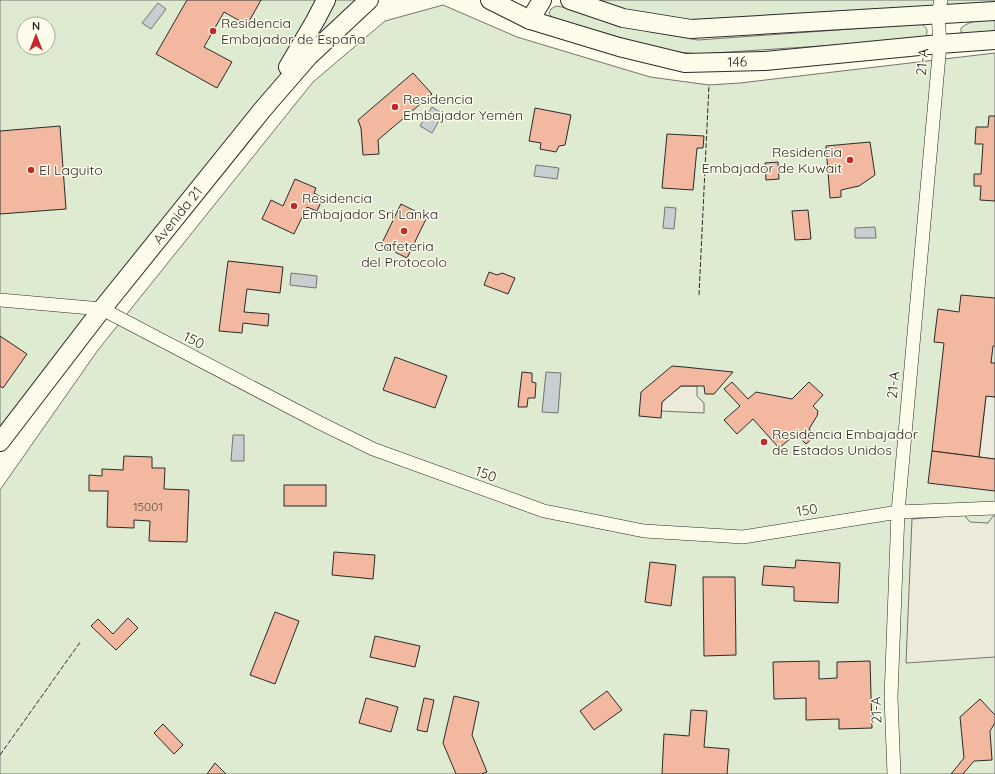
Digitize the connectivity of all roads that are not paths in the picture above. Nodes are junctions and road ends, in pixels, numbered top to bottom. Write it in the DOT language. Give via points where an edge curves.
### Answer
graph roads {
  1 [pos="326,0"];
  2 [pos="379,0"];
  3 [pos="490,0"];
  4 [pos="542,0"];
  5 [pos="570,0"];
  6 [pos="366,3"];
  7 [pos="939,7"];
  8 [pos="995,11"];
  9 [pos="530,20"];
  10 [pos="995,40"];
  11 [pos="940,44"];
  12 [pos="263,109"];
  13 [pos="0,300"];
  14 [pos="102,309"];
  15 [pos="0,442"];
  16 [pos="995,508"];
  17 [pos="898,512"];
  18 [pos="894,774"];
  1 -- 12 [label="main road"];
  2 -- 6 [label="main road"];
  3 -- 9 [label="main road, 146"];
  4 -- 9 [label="main road"];
  5 -- 7 [label="main road" via="624,18 691,29"];
  6 -- 12 [label="main road, Avenida 21" via="308,57"];
  7 -- 8 [label="main road"];
  7 -- 11 [label="street, 21-A"];
  9 -- 11 [label="main road, 146" via="619,47 685,63 765,61"];
  10 -- 11 [label="main road, 146"];
  11 -- 17 [label="street, 21-A"];
  12 -- 14 [label="main road, Avenida 21"];
  13 -- 14 [label="street, 150"];
  14 -- 15 [label="main road, Avenida 21"];
  14 -- 17 [label="street, 150" via="373,449 544,511 644,531 743,537"];
  16 -- 17 [label="street, 150"];
  17 -- 18 [label="street, 21-A" via="891,697"];
}
